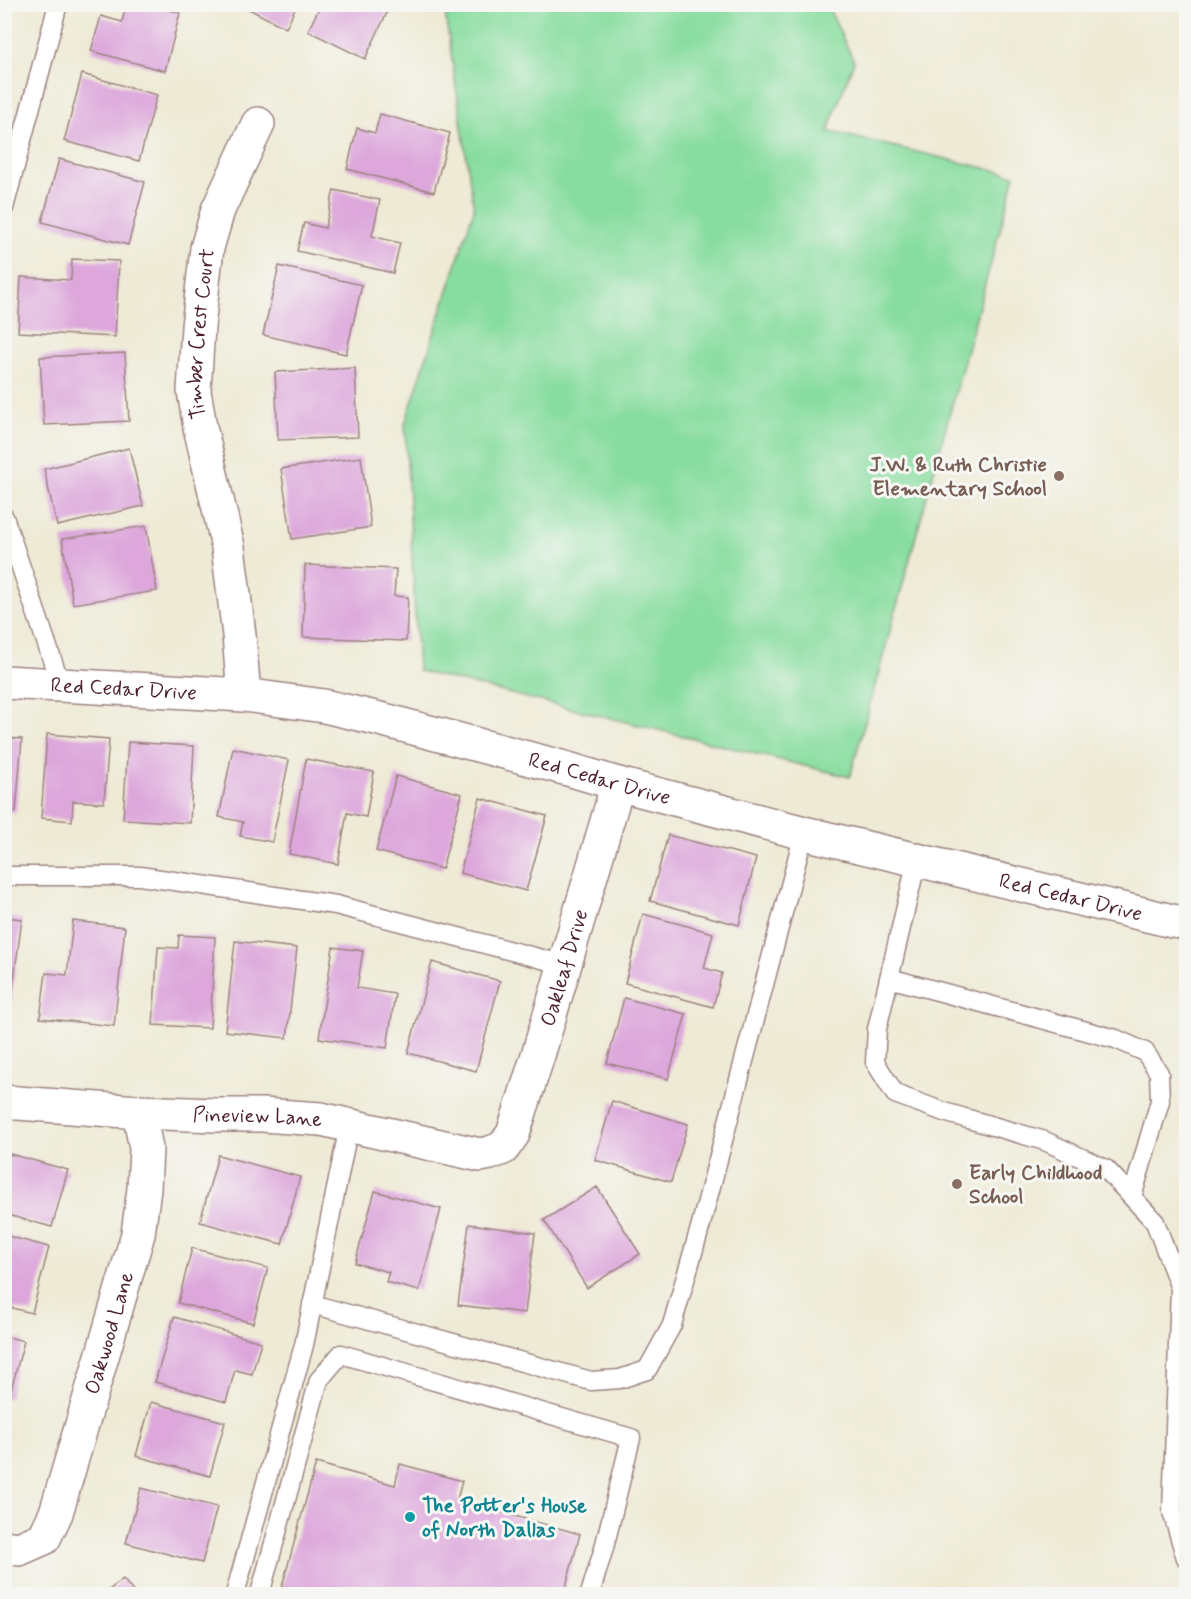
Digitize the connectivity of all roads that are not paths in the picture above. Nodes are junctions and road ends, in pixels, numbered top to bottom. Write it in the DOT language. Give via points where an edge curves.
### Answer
graph roads {
  1 [pos="58,4"];
  2 [pos="258,124"];
  3 [pos="4,208"];
  4 [pos="4,517"];
  5 [pos="4,682"];
  6 [pos="61,686"];
  7 [pos="244,695"];
  8 [pos="618,784"];
  9 [pos="804,833"];
  10 [pos="916,860"];
  11 [pos="4,876"];
  12 [pos="1186,923"];
  13 [pos="565,965"];
  14 [pos="889,978"];
  15 [pos="4,1102"];
  16 [pos="139,1112"];
  17 [pos="349,1126"];
  18 [pos="504,1148"];
  19 [pos="1132,1197"];
  20 [pos="312,1304"];
  21 [pos="19,1545"];
  22 [pos="1186,1558"];
  23 [pos="235,1594"];
  24 [pos="260,1594"];
  25 [pos="590,1594"];
  1 -- 3 [label="lane"];
  2 -- 7 [label="street, Timber Crest Court" via="218,210 207,248 194,391 228,547"];
  4 -- 6 [label="lane"];
  5 -- 6 [label="street, Red Cedar Drive"];
  6 -- 7 [label="street, Red Cedar Drive"];
  7 -- 8 [label="street, Red Cedar Drive" via="324,706 380,719"];
  8 -- 9 [label="street, Red Cedar Drive"];
  8 -- 13 [label="street, Oakleaf Drive"];
  9 -- 10 [label="street, Red Cedar Drive"];
  9 -- 20 [label="lane" via="672,1325 647,1370 620,1379 591,1381"];
  10 -- 12 [label="street, Red Cedar Drive"];
  10 -- 14 [label="lane"];
  11 -- 13 [label="lane" via="140,876 336,904"];
  13 -- 18 [label="street, Oakleaf Drive" via="513,1134"];
  14 -- 19 [label="lane" via="877,1029 875,1062 895,1094 1046,1141 1106,1169"];
  14 -- 19 [label="lane" via="1116,1039 1145,1052 1159,1072 1160,1101"];
  15 -- 16 [label="street, Pineview Lane"];
  16 -- 17 [label="street, Pineview Lane" via="321,1119"];
  16 -- 21 [label="street, Oakwood Lane" via="146,1148 138,1234 56,1513 44,1538"];
  17 -- 18 [label="street, Pineview Lane" via="480,1155"];
  17 -- 20 [label="lane"];
  19 -- 22 [label="lane" via="1155,1222 1180,1288 1172,1512"];
  20 -- 23 [label="lane" via="304,1346"];
  24 -- 25 [label="lane" via="320,1380 341,1354 631,1438"];
}
